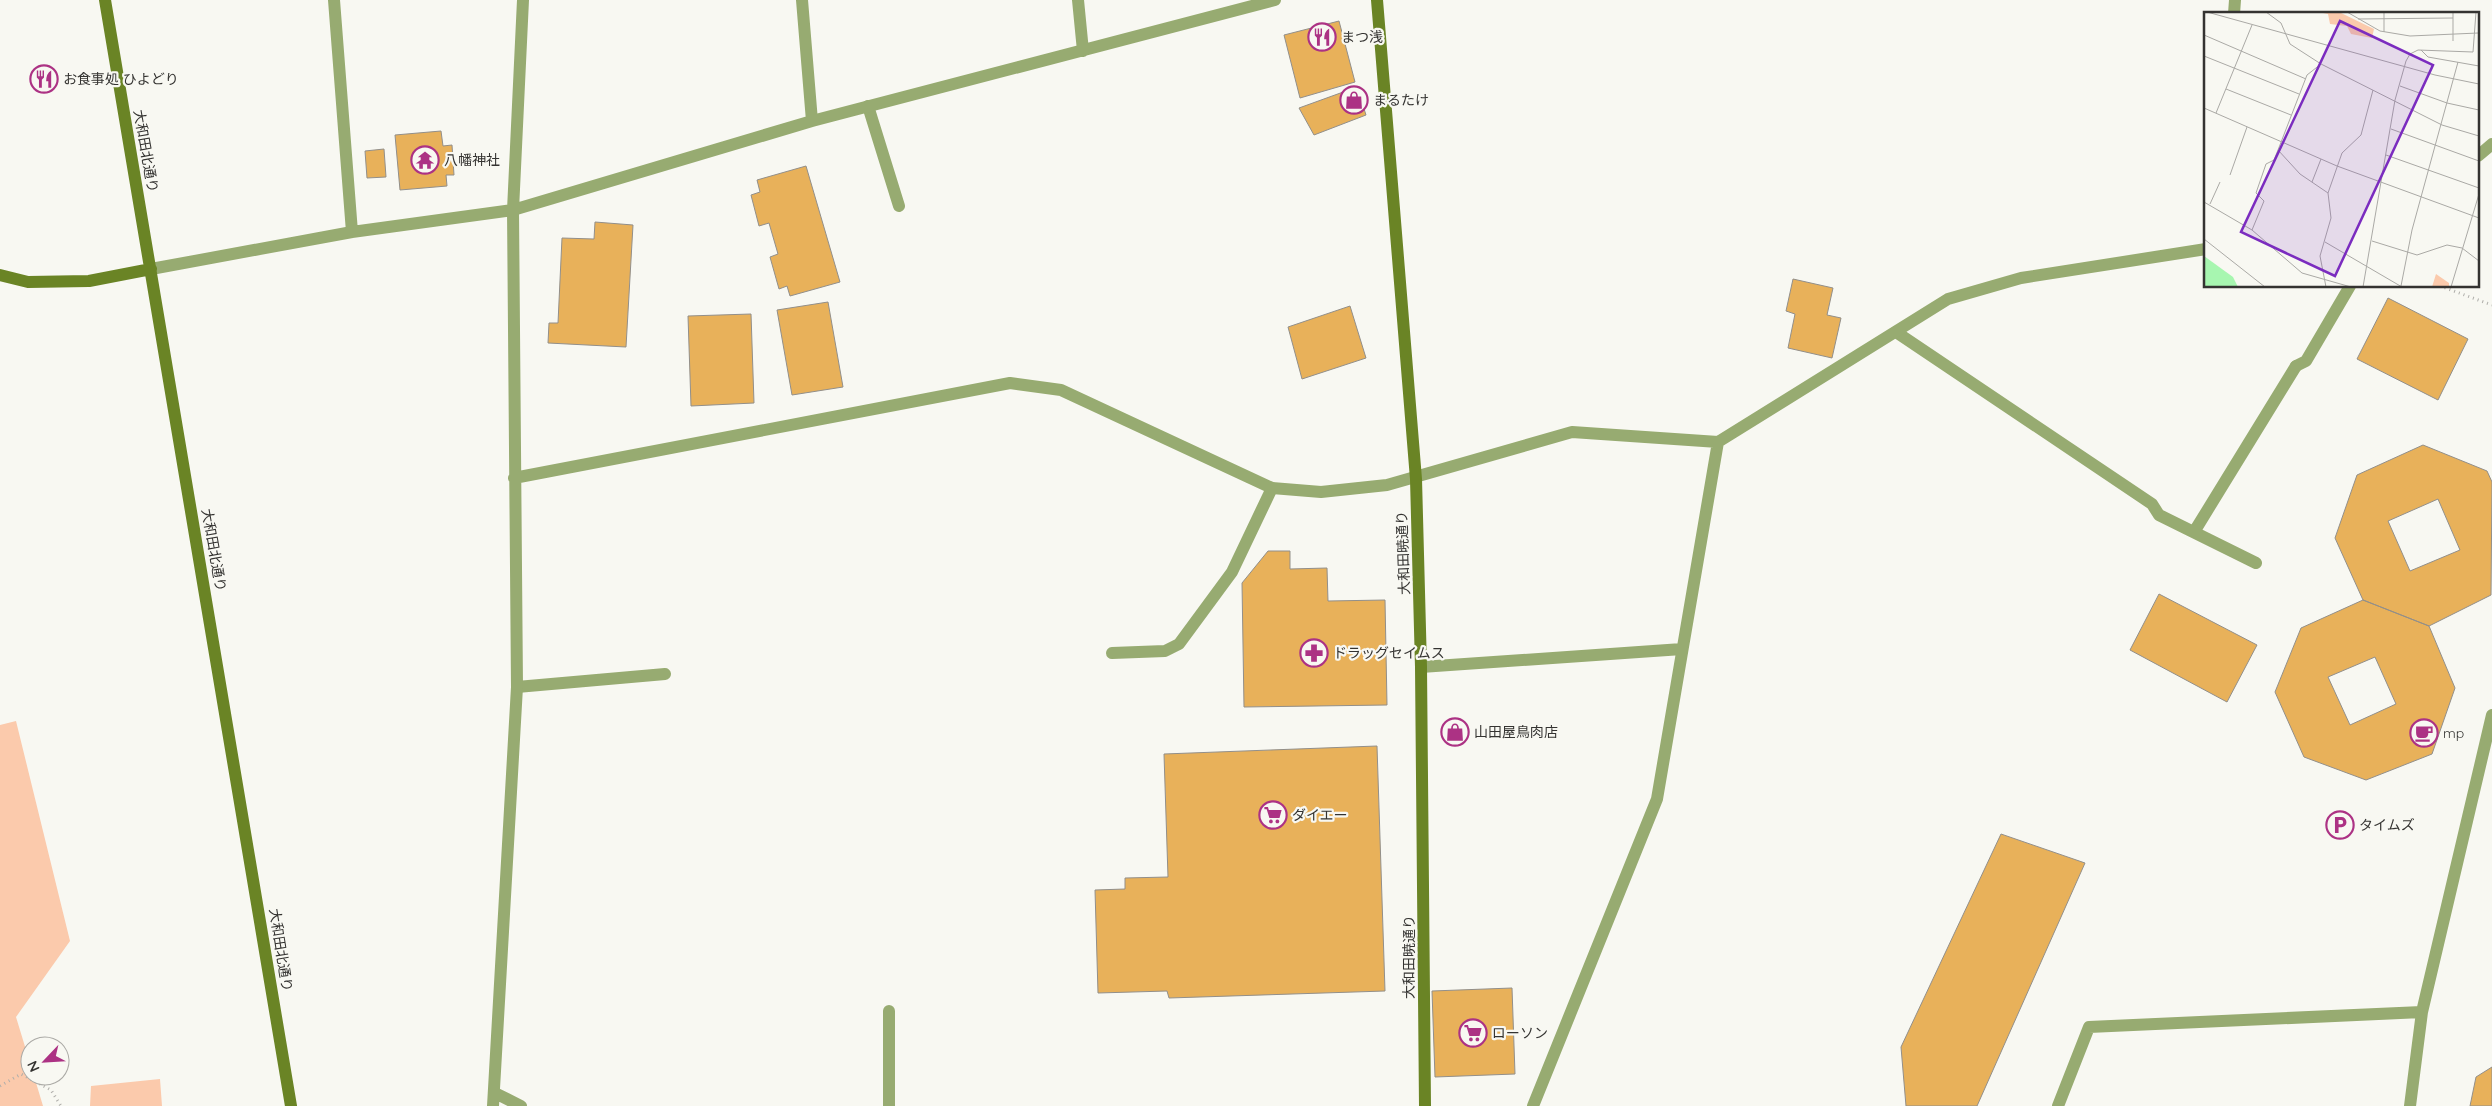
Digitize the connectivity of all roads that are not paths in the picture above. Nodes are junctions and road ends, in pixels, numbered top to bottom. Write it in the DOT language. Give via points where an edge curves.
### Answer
graph roads {
  1 [pos="105,0"];
  2 [pos="334,0"];
  3 [pos="523,0"];
  4 [pos="802,0"];
  5 [pos="1078,0"];
  6 [pos="1275,0"];
  7 [pos="1377,0"];
  8 [pos="1083,51"];
  9 [pos="868,106"];
  10 [pos="812,121"];
  11 [pos="2492,144"];
  12 [pos="2480,154"];
  13 [pos="899,206"];
  14 [pos="513,210"];
  15 [pos="352,232"];
  16 [pos="2204,249"];
  17 [pos="151,269"];
  18 [pos="0,274"];
  19 [pos="2349,288"];
  20 [pos="1896,332"];
  21 [pos="1718,442"];
  22 [pos="514,478"];
  23 [pos="1416,478"];
  24 [pos="1272,488"];
  25 [pos="2194,532"];
  26 [pos="2256,564"];
  27 [pos="1682,649"];
  28 [pos="1112,653"];
  29 [pos="1422,667"];
  30 [pos="665,674"];
  31 [pos="517,687"];
  32 [pos="2492,715"];
  33 [pos="889,1011"];
  34 [pos="2422,1012"];
  35 [pos="495,1093"];
  36 [pos="292,1106"];
  37 [pos="493,1106"];
  38 [pos="521,1106"];
  39 [pos="890,1106"];
  40 [pos="1425,1106"];
  41 [pos="1534,1106"];
  42 [pos="2058,1106"];
  43 [pos="2410,1106"];
  1 -- 17 [label="street, 大和田北通り"];
  2 -- 15 [label="street"];
  3 -- 14 [label="street"];
  4 -- 10 [label="street"];
  5 -- 8 [label="street"];
  6 -- 8 [label="street"];
  7 -- 23 [label="street, 大和田暁通り"];
  8 -- 9 [label="street"];
  9 -- 10 [label="street"];
  9 -- 13 [label="street"];
  10 -- 14 [label="street"];
  11 -- 12 [label="street"];
  14 -- 15 [label="street"];
  14 -- 22 [label="street"];
  15 -- 17 [label="street"];
  16 -- 20 [label="street" via="2021,278 1948,300"];
  17 -- 18 [label="street" via="89,281 28,282"];
  17 -- 36 [label="street, 大和田北通り"];
  19 -- 25 [label="street" via="2306,361 2296,366"];
  20 -- 21 [label="street"];
  20 -- 25 [label="street" via="2152,504 2159,514"];
  21 -- 23 [label="street" via="1572,432"];
  21 -- 27 [label="street"];
  22 -- 24 [label="street" via="1010,384 1061,390"];
  22 -- 31 [label="street"];
  23 -- 24 [label="street" via="1387,485 1321,492"];
  23 -- 29 [label="street, 大和田暁通り"];
  24 -- 28 [label="street" via="1232,572 1179,644 1165,651"];
  25 -- 26 [label="street"];
  27 -- 29 [label="street"];
  27 -- 41 [label="street" via="1657,799"];
  29 -- 40 [label="street, 大和田暁通り"];
  30 -- 31 [label="street"];
  31 -- 35 [label="street"];
  32 -- 34 [label="street"];
  33 -- 39 [label="street"];
  34 -- 42 [label="street" via="2089,1027"];
  34 -- 43 [label="street"];
  35 -- 37 [label="street"];
  35 -- 38 [label="street"];
}
